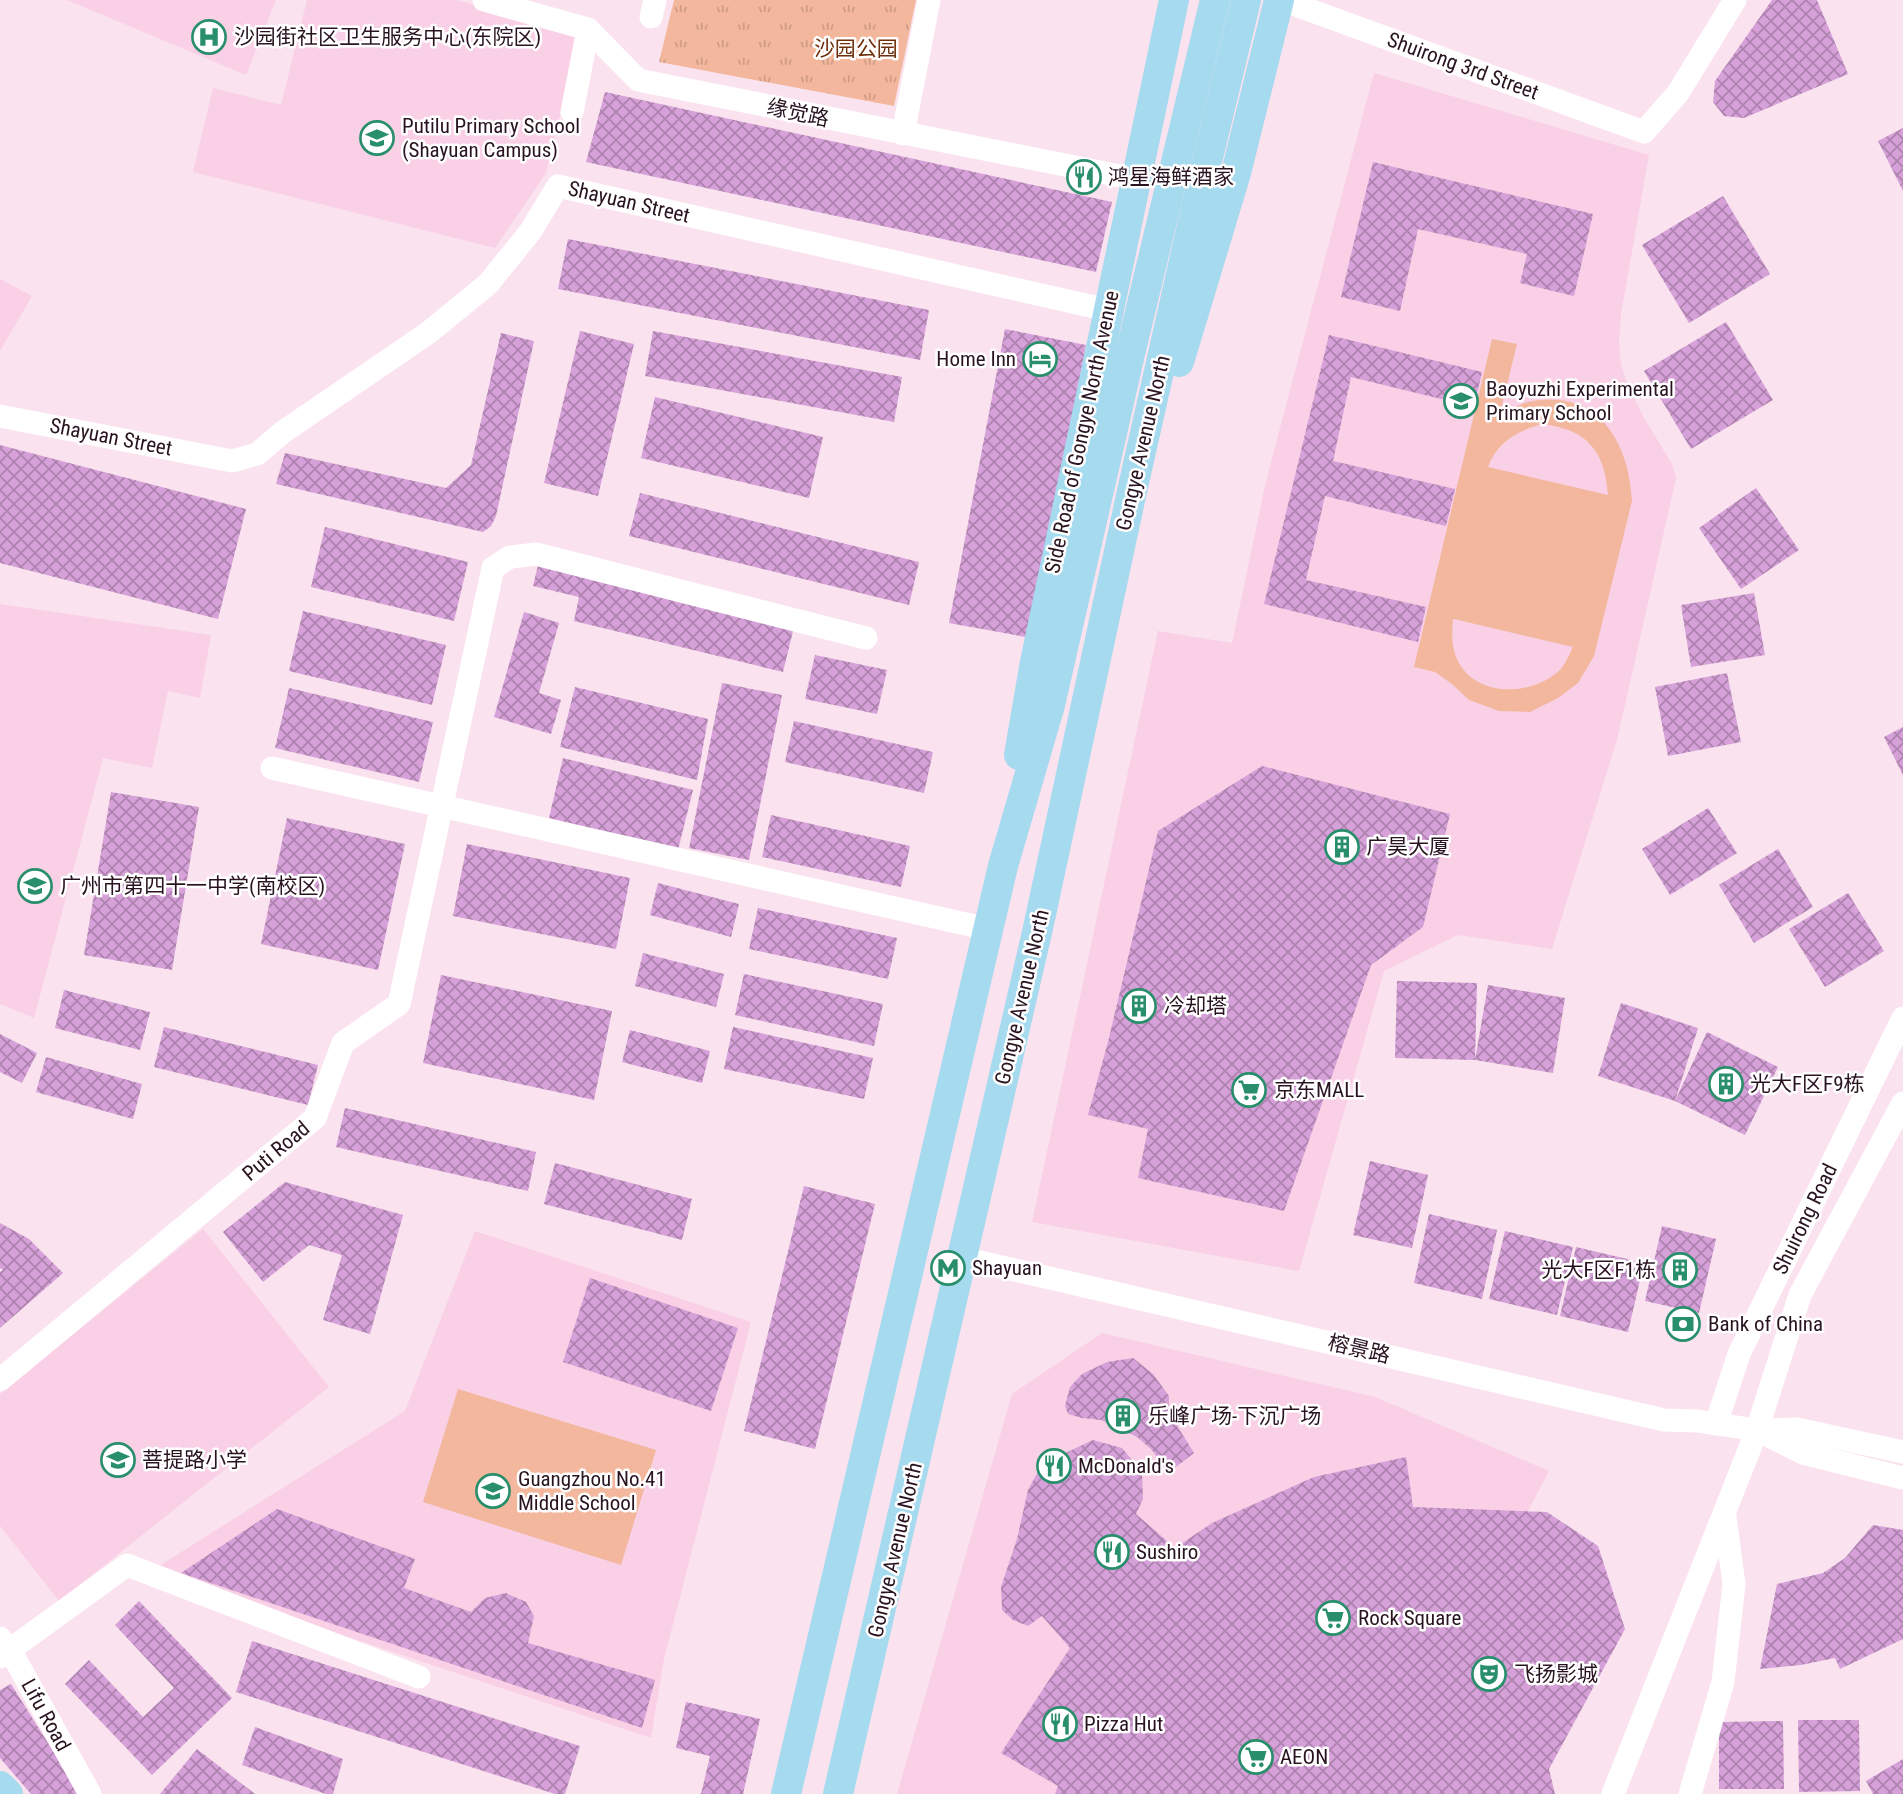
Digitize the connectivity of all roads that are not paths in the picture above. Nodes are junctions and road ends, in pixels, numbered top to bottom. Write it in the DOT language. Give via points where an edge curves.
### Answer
graph roads {
  1 [pos="484,0"];
  2 [pos="929,0"];
  3 [pos="1174,0"];
  4 [pos="1215,0"];
  5 [pos="1246,0"];
  6 [pos="1281,0"];
  7 [pos="1735,0"];
  8 [pos="588,29"];
  9 [pos="572,112"];
  10 [pos="903,134"];
  11 [pos="1135,179"];
  12 [pos="1108,310"];
  13 [pos="0,416"];
  14 [pos="1132,491"];
  15 [pos="866,638"];
  16 [pos="272,768"];
  17 [pos="440,807"];
  18 [pos="1003,866"];
  19 [pos="988,929"];
  20 [pos="1903,1018"];
  21 [pos="1903,1103"];
  22 [pos="963,1258"];
  23 [pos="0,1380"];
  24 [pos="1716,1424"];
  25 [pos="1757,1430"];
  26 [pos="1903,1452"];
  27 [pos="1903,1478"];
  28 [pos="1725,1514"];
  29 [pos="3,1649"];
  30 [pos="419,1677"];
  31 [pos="0,1786"];
  32 [pos="8,1794"];
  33 [pos="90,1794"];
  34 [pos="786,1794"];
  35 [pos="838,1794"];
  36 [pos="1613,1794"];
  37 [pos="1690,1794"];
  1 -- 8 [label="street, 缘觉路"];
  2 -- 10 [label="street"];
  3 -- 11 [label="main road, Side Road of Gongye North Avenue"];
  4 -- 18 [label="main road, Gongye Avenue North" via="1050,705"];
  5 -- 14 [label="main road, Gongye Avenue North"];
  6 -- 7 [label="street, Shuirong 3rd Street" via="1644,132 1678,93"];
  6 -- 14 [label="main road" via="1172,388"];
  8 -- 9 [label="street"];
  8 -- 10 [label="street, 缘觉路" via="638,80"];
  10 -- 11 [label="street, 缘觉路"];
  11 -- 12 [label="main road, Side Road of Gongye North Avenue"];
  12 -- 13 [label="street, Shayuan Street" via="558,186 530,232 488,285 257,454 232,461"];
  12 -- 18 [label="main road, Side Road of Gongye North Avenue" via="1035,662"];
  14 -- 22 [label="main road, Gongye Avenue North"];
  15 -- 17 [label="street, Puti Road" via="536,554 510,557 493,568"];
  16 -- 17 [label="street"];
  17 -- 19 [label="street"];
  17 -- 23 [label="street, Puti Road" via="399,1004 342,1043 315,1118"];
  18 -- 19 [label="main road, Gongye Avenue North"];
  19 -- 34 [label="main road, Gongye Avenue North"];
  20 -- 24 [label="street, Shuirong Road" via="1739,1354"];
  21 -- 25 [label="street, Shuirong Road" via="1800,1295"];
  22 -- 24 [label="street, 榕景路" via="1664,1420"];
  22 -- 35 [label="main road, Gongye Avenue North"];
  24 -- 25 [label="street, 榕景路"];
  25 -- 26 [label="street, 榕景路" via="1797,1429"];
  25 -- 27 [label="street, 榕景路" via="1803,1453"];
  25 -- 28 [label="street, Shuirong Road"];
  28 -- 36 [label="street, Shuirong Road"];
  28 -- 37 [label="street" via="1734,1584 1723,1682"];
  29 -- 30 [label="street" via="127,1565"];
  29 -- 33 [label="street, Lifu Road"];
  31 -- 32 [label="main road"];
}
